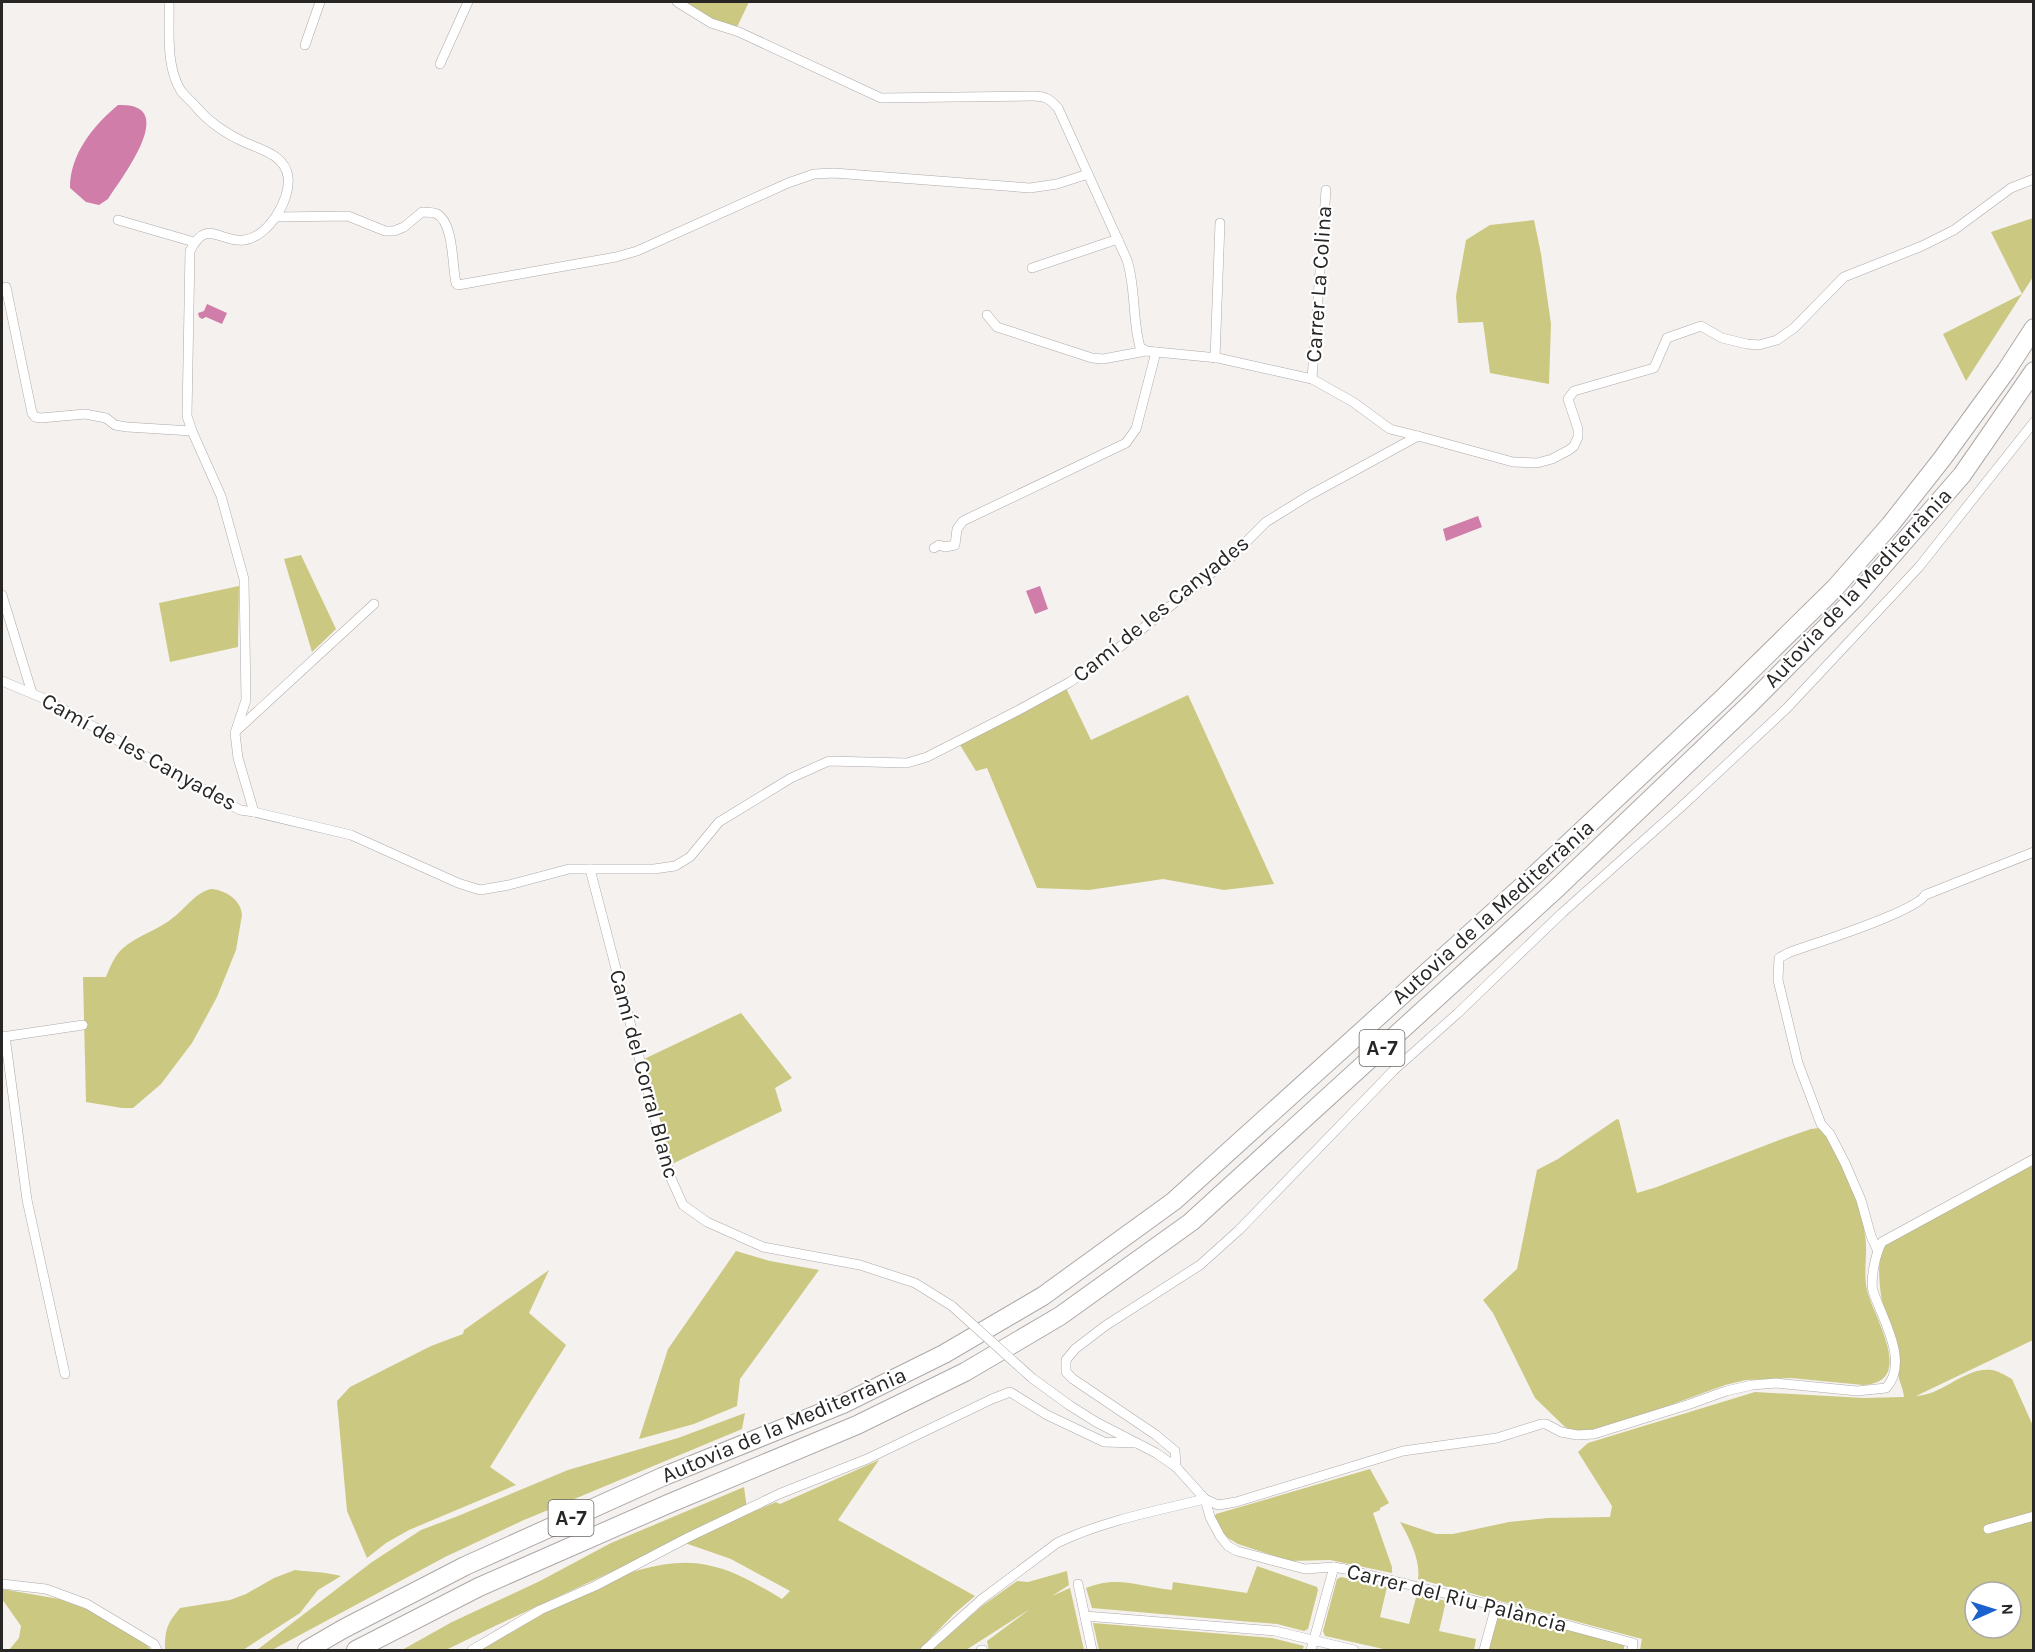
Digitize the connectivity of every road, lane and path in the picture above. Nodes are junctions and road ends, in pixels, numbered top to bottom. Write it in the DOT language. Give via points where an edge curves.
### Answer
graph roads {
  1 [pos="169,2"];
  2 [pos="320,2"];
  3 [pos="468,2"];
  4 [pos="677,2"];
  5 [pos="304,45"];
  6 [pos="440,64"];
  7 [pos="1088,174"];
  8 [pos="2034,179"];
  9 [pos="1326,190"];
  10 [pos="276,217"];
  11 [pos="118,220"];
  12 [pos="1220,223"];
  13 [pos="1118,239"];
  14 [pos="194,242"];
  15 [pos="1032,268"];
  16 [pos="6,287"];
  17 [pos="987,315"];
  18 [pos="2034,328"];
  19 [pos="1146,351"];
  20 [pos="1156,352"];
  21 [pos="1215,358"];
  22 [pos="2034,371"];
  23 [pos="1312,379"];
  24 [pos="2034,422"];
  25 [pos="192,431"];
  26 [pos="1418,436"];
  27 [pos="934,548"];
  28 [pos="2,594"];
  29 [pos="374,604"];
  30 [pos="2,681"];
  31 [pos="32,693"];
  32 [pos="235,733"];
  33 [pos="254,812"];
  34 [pos="2034,852"];
  35 [pos="590,869"];
  36 [pos="83,1025"];
  37 [pos="3,1037"];
  38 [pos="2034,1159"];
  39 [pos="1877,1249"];
  40 [pos="65,1374"];
  41 [pos="1136,1443"];
  42 [pos="1176,1467"];
  43 [pos="1205,1499"];
  44 [pos="2034,1516"];
  45 [pos="1988,1529"];
  46 [pos="1334,1567"];
  47 [pos="2,1584"];
  48 [pos="1078,1584"];
  49 [pos="1496,1606"];
  50 [pos="1085,1616"];
  51 [pos="1312,1646"];
  52 [pos="1633,1647"];
  53 [pos="158,1650"];
  54 [pos="307,1650"];
  55 [pos="356,1650"];
  56 [pos="472,1650"];
  57 [pos="925,1650"];
  58 [pos="1092,1650"];
  59 [pos="1354,1650"];
  60 [pos="1484,1650"];
  1 -- 10 [label="street" via="171,58 180,89 222,130 282,162 288,177"];
  2 -- 5 [label="street"];
  3 -- 6 [label="street"];
  4 -- 7 [label="street" via="711,23 881,98 1051,99"];
  7 -- 10 [label="street" via="1030,188 846,173 814,174 637,251 458,285 449,231 436,214 423,212 394,231 348,216"];
  7 -- 13 [label="street"];
  8 -- 26 [label="street" via="2011,188 1954,230 1844,277 1777,340 1747,344 1722,338 1701,326 1667,338 1653,368 1574,391 1568,399 1578,437 1574,446 1552,459 1513,462"];
  9 -- 23 [label="street, Carrer La Colina"];
  10 -- 14 [label="street" via="249,239 213,233"];
  11 -- 14 [label="street"];
  12 -- 21 [label="street"];
  13 -- 15 [label="street"];
  13 -- 19 [label="street" via="1131,270 1137,337"];
  14 -- 25 [label="street" via="190,251 187,416"];
  16 -- 25 [label="street" via="35,417 85,414 106,418 115,425"];
  17 -- 19 [label="street" via="997,327 1092,358"];
  18 -- 54 [label="highway, Autovia de la Mediterrània / A-7" via="1942,459 1835,588 1545,865 1174,1202 1043,1296 944,1354 843,1404 662,1477 465,1566"];
  19 -- 20 [label="street"];
  20 -- 21 [label="street"];
  20 -- 27 [label="street" via="1136,429 1126,443 963,522 957,529 955,545 939,544"];
  21 -- 23 [label="street"];
  22 -- 55 [label="highway, Autovia de la Mediterrània / A-7" via="1962,475 1855,597 1758,696 1556,889 1191,1222 1060,1316 965,1372 857,1425 479,1587"];
  23 -- 26 [label="street" via="1390,429"];
  24 -- 42 [label="street" via="1919,567 1787,708 1393,1071 1239,1230 1200,1265 1075,1349 1066,1360 1066,1372 1175,1451"];
  25 -- 32 [label="street" via="221,496 244,579 246,700"];
  26 -- 35 [label="street, Camí de les Canyades" via="1266,522 1231,556 1116,650 1070,682 1017,711 908,764 829,761 800,774 719,822 690,857 675,866"];
  28 -- 31 [label="street"];
  29 -- 32 [label="street"];
  30 -- 31 [label="street, Camí de les Canyades"];
  31 -- 33 [label="street, Camí de les Canyades" via="240,810"];
  32 -- 33 [label="street"];
  33 -- 35 [label="street, Camí de les Canyades" via="351,835 480,890 569,869"];
  34 -- 39 [label="street" via="1925,895 1895,914 1779,958 1778,980 1798,1063 1821,1124 1830,1134 1861,1200"];
  35 -- 41 [label="street, Camí del Corral Blanc, bridge" via="670,1176 683,1204 707,1222 763,1247 860,1265 915,1283 952,1306 1032,1378 1078,1411"];
  36 -- 37 [label="street"];
  37 -- 40 [label="street" via="27,1200"];
  38 -- 39 [label="street" via="1882,1242"];
  39 -- 43 [label="street" via="1872,1289 1887,1324 1895,1359 1895,1373 1886,1388 1857,1391 1776,1383 1752,1385 1594,1434 1561,1432 1541,1424 1497,1438 1403,1451 1236,1502 1218,1504"];
  41 -- 42 [label="street, Camí del Corral Blanc"];
  41 -- 56 [label="street" via="1104,1442 1010,1392 689,1537 540,1610"];
  42 -- 43 [label="street"];
  43 -- 46 [label="street, Carrer del Riu Palància" via="1209,1517 1220,1536 1237,1551 1305,1569"];
  43 -- 57 [label="street" via="1123,1519 1057,1543 982,1599"];
  44 -- 45 [label="street"];
  46 -- 49 [label="street, Carrer del Riu Palància"];
  46 -- 51 [label="street"];
  47 -- 53 [label="street" via="46,1589 87,1604"];
  48 -- 50 [label="street"];
  49 -- 52 [label="street, Carrer del Riu Palància"];
  49 -- 60 [label="street"];
  50 -- 51 [label="street" via="1275,1631"];
  50 -- 58 [label="street"];
  51 -- 59 [label="street"];
}
